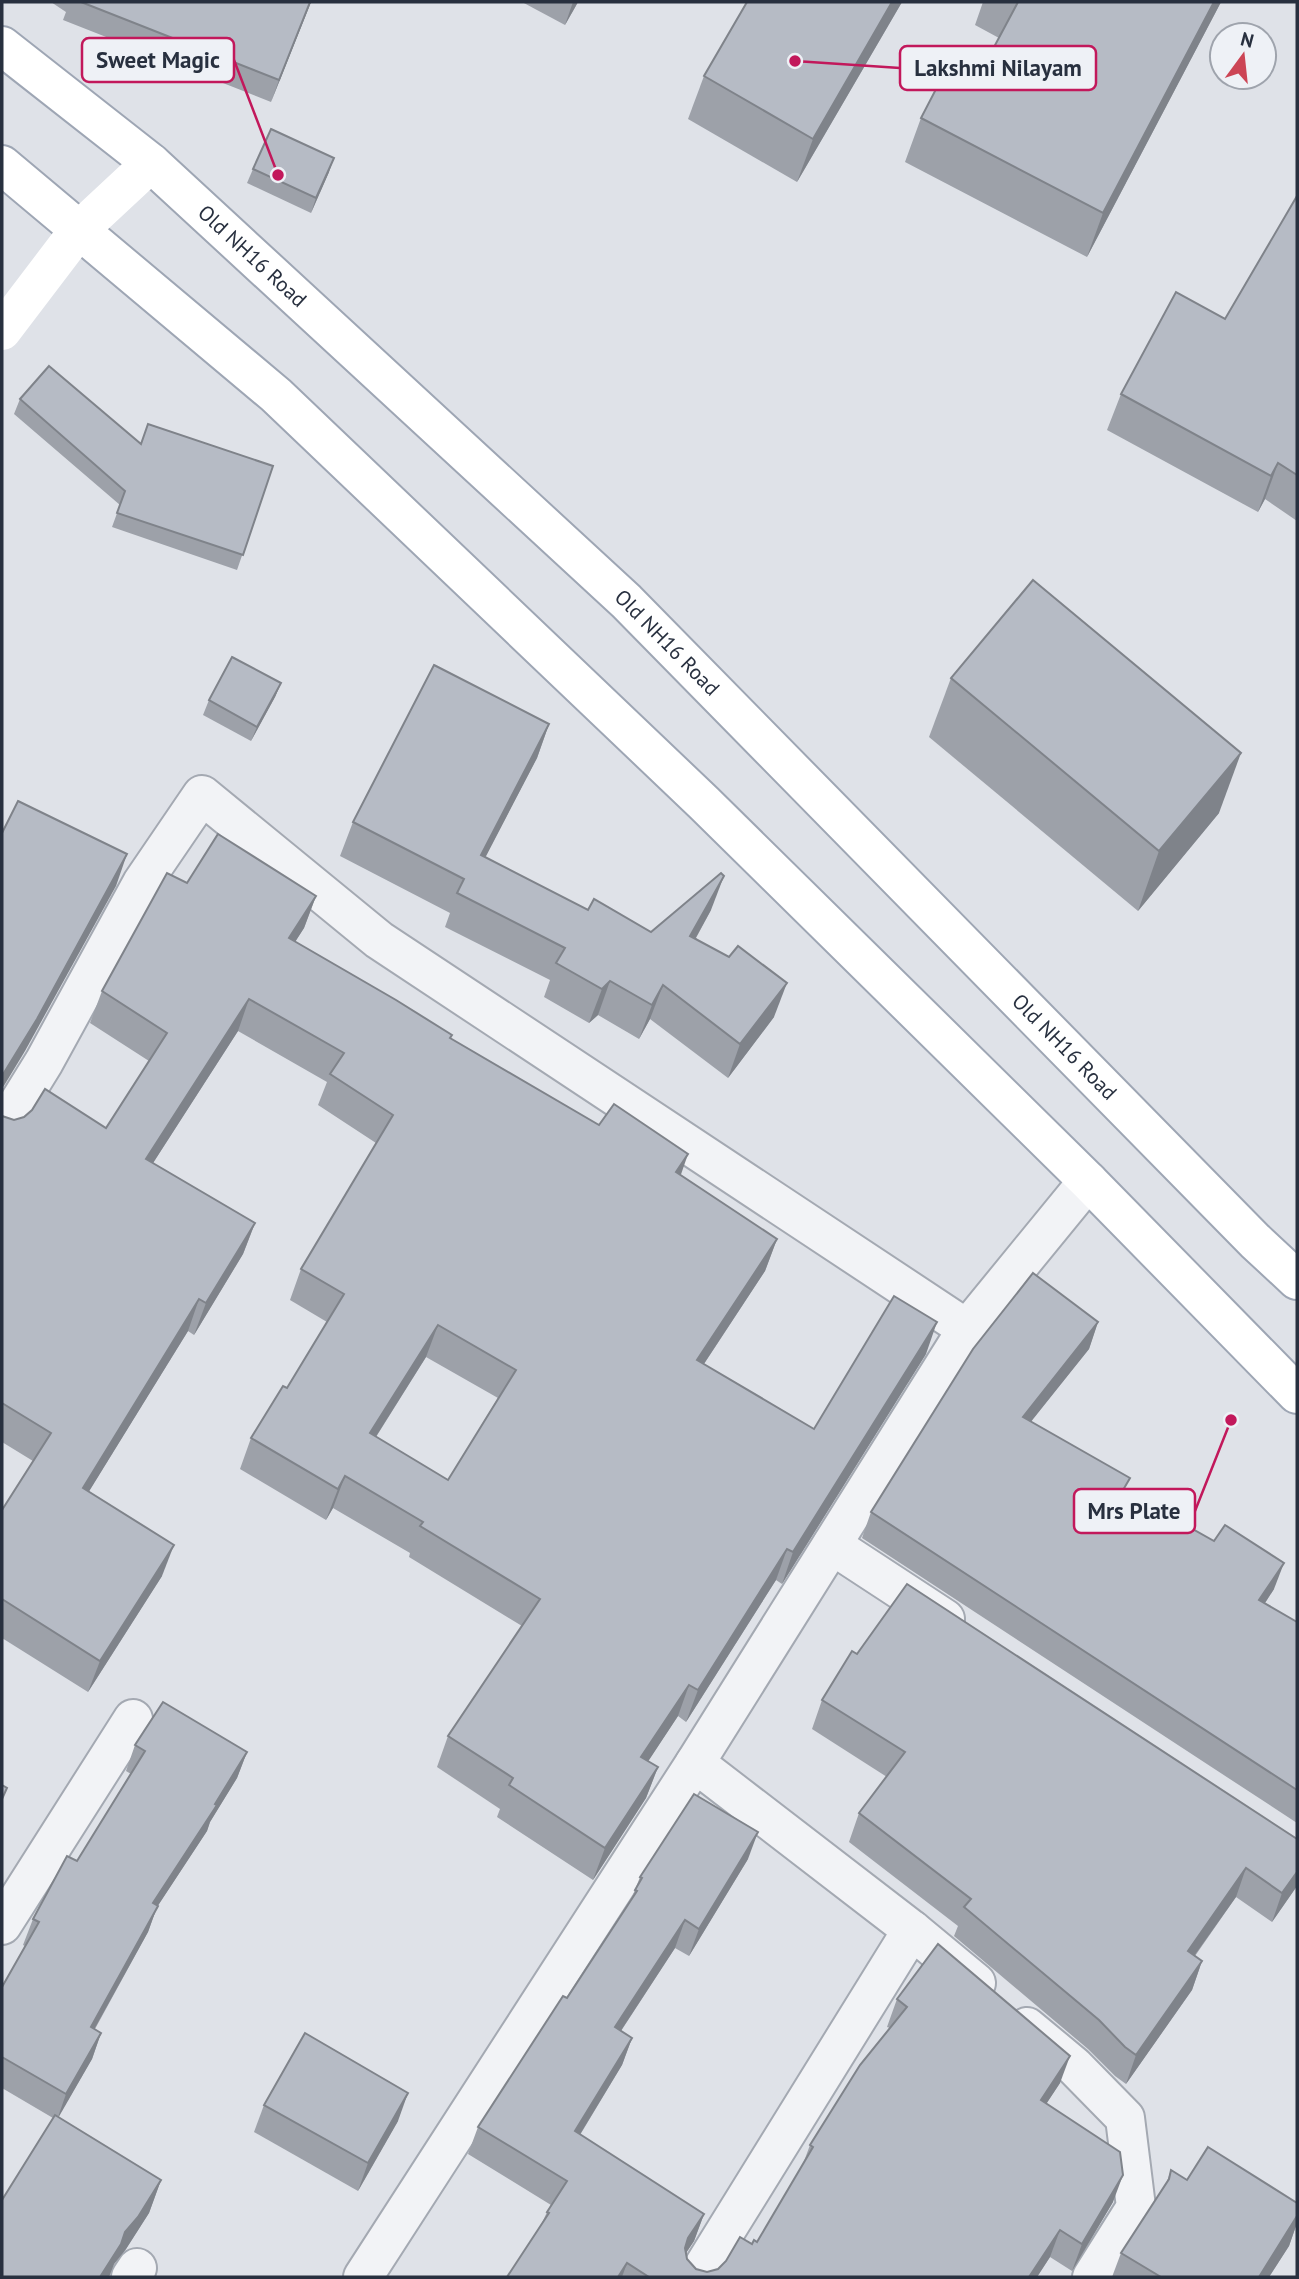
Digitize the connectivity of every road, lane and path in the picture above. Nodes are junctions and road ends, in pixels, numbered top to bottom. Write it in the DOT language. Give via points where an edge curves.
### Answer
graph roads {
  1 [pos="2,46"];
  2 [pos="151,163"];
  3 [pos="2,165"];
  4 [pos="78,231"];
  5 [pos="2,331"];
  6 [pos="2,1130"];
  7 [pos="1088,1181"];
  8 [pos="1297,1280"];
  9 [pos="967,1329"];
  10 [pos="1297,1394"];
  11 [pos="832,1545"];
  12 [pos="972,1636"];
  13 [pos="132,1719"];
  14 [pos="695,1763"];
  15 [pos="2,1925"];
  16 [pos="912,1930"];
  17 [pos="363,2277"];
  18 [pos="697,2277"];
  19 [pos="1092,2277"];
  1 -- 2 [label="main road, Old NH16 Road"];
  2 -- 4 [label="main road"];
  2 -- 8 [label="main road, Old NH16 Road" via="626,601"];
  3 -- 4 [label="main road"];
  4 -- 5 [label="main road"];
  4 -- 7 [label="main road" via="276,395 704,803"];
  6 -- 9 [label="street" via="142,884 202,795 379,940"];
  7 -- 9 [label="street"];
  7 -- 10 [label="main road"];
  9 -- 11 [label="street"];
  11 -- 12 [label="street"];
  11 -- 14 [label="street"];
  13 -- 15 [label="street"];
  14 -- 16 [label="street"];
  14 -- 17 [label="street"];
  16 -- 18 [label="street"];
  16 -- 19 [label="street" via="1074,2066 1125,2118 1136,2207"];
}
